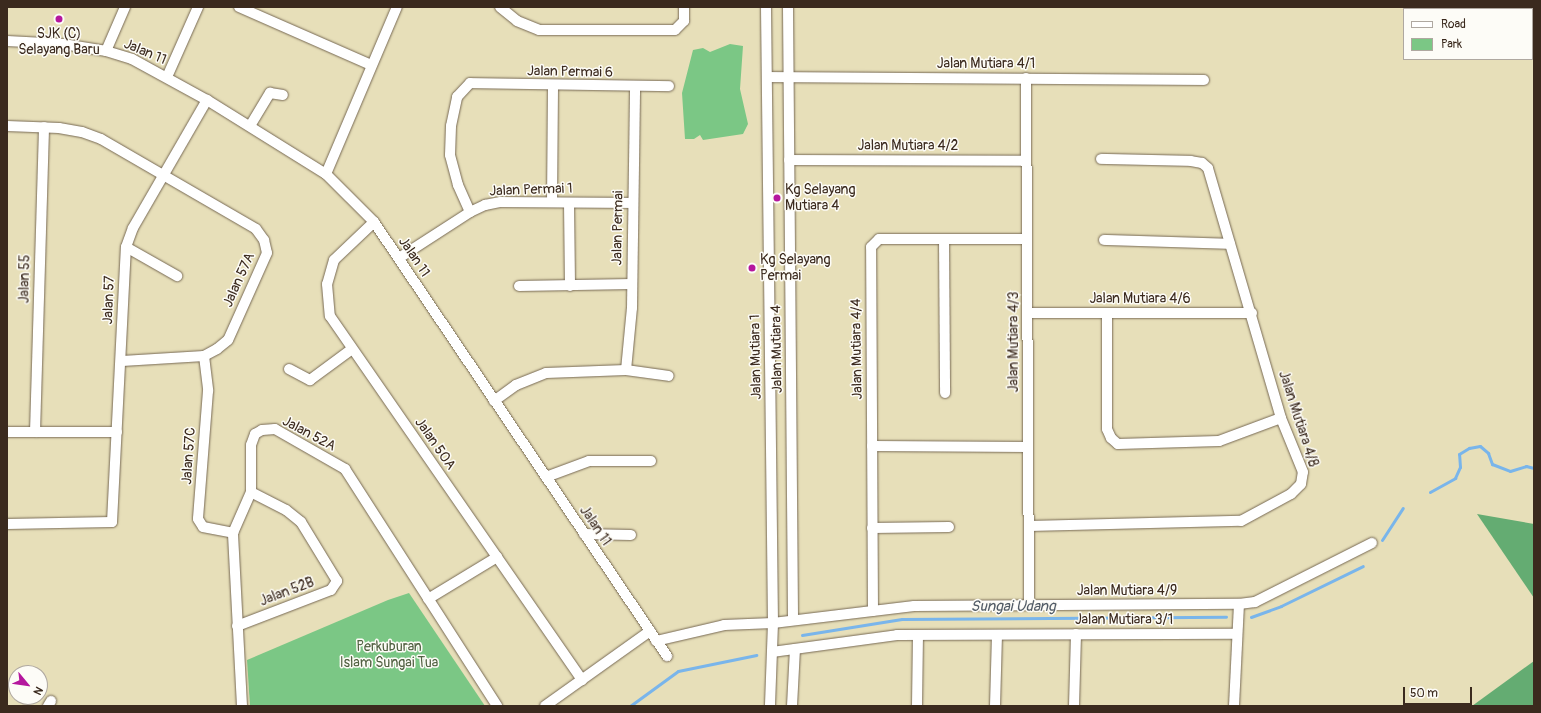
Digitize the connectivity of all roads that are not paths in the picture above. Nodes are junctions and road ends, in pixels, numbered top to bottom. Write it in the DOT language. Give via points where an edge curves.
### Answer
graph roads {
  1 [pos="125,7"];
  2 [pos="198,7"];
  3 [pos="239,7"];
  4 [pos="397,7"];
  5 [pos="500,7"];
  6 [pos="684,7"];
  7 [pos="766,7"];
  8 [pos="788,7"];
  9 [pos="7,41"];
  10 [pos="106,51"];
  11 [pos="371,65"];
  12 [pos="167,77"];
  13 [pos="789,77"];
  14 [pos="767,78"];
  15 [pos="1026,78"];
  16 [pos="1204,80"];
  17 [pos="553,86"];
  18 [pos="669,86"];
  19 [pos="635,87"];
  20 [pos="283,96"];
  21 [pos="207,100"];
  22 [pos="7,126"];
  23 [pos="250,126"];
  24 [pos="44,127"];
  25 [pos="1101,159"];
  26 [pos="789,160"];
  27 [pos="1026,161"];
  28 [pos="326,174"];
  29 [pos="164,175"];
  30 [pos="552,202"];
  31 [pos="569,203"];
  32 [pos="632,203"];
  33 [pos="470,212"];
  34 [pos="374,222"];
  35 [pos="944,239"];
  36 [pos="1027,239"];
  37 [pos="1104,240"];
  38 [pos="1230,244"];
  39 [pos="126,247"];
  40 [pos="399,258"];
  41 [pos="177,276"];
  42 [pos="632,284"];
  43 [pos="519,286"];
  44 [pos="570,286"];
  45 [pos="1028,313"];
  46 [pos="1107,313"];
  47 [pos="1252,313"];
  48 [pos="352,349"];
  49 [pos="204,356"];
  50 [pos="122,361"];
  51 [pos="289,369"];
  52 [pos="626,370"];
  53 [pos="669,376"];
  54 [pos="945,393"];
  55 [pos="494,401"];
  56 [pos="1281,418"];
  57 [pos="7,432"];
  58 [pos="35,432"];
  59 [pos="117,432"];
  60 [pos="872,446"];
  61 [pos="1028,447"];
  62 [pos="651,461"];
  63 [pos="546,477"];
  64 [pos="251,492"];
  65 [pos="7,524"];
  66 [pos="1029,526"];
  67 [pos="948,527"];
  68 [pos="872,528"];
  69 [pos="233,533"];
  70 [pos="584,534"];
  71 [pos="631,535"];
  72 [pos="1372,544"];
  73 [pos="496,557"];
  74 [pos="428,599"];
  75 [pos="1240,604"];
  76 [pos="1029,605"];
  77 [pos="873,611"];
  78 [pos="793,620"];
  79 [pos="773,623"];
  80 [pos="237,626"];
  81 [pos="650,631"];
  82 [pos="997,634"];
  83 [pos="1076,634"];
  84 [pos="1237,634"];
  85 [pos="918,635"];
  86 [pos="656,641"];
  87 [pos="795,649"];
  88 [pos="772,652"];
  89 [pos="667,656"];
  90 [pos="582,680"];
  91 [pos="242,706"];
  92 [pos="498,706"];
  93 [pos="546,706"];
  94 [pos="770,706"];
  95 [pos="792,706"];
  96 [pos="917,706"];
  97 [pos="996,706"];
  98 [pos="1074,706"];
  99 [pos="1234,706"];
  1 -- 10 [label="street"];
  2 -- 12 [label="street"];
  3 -- 11 [label="street"];
  4 -- 11 [label="street"];
  5 -- 6 [label="street" via="517,21 539,30 675,30 684,21"];
  7 -- 14 [label="street, Jalan Mutiara 1"];
  8 -- 13 [label="street, Jalan Mutiara 4"];
  9 -- 10 [label="street, Jalan 11" via="63,44"];
  10 -- 12 [label="street, Jalan 11" via="132,59"];
  11 -- 28 [label="street"];
  12 -- 21 [label="street, Jalan 11"];
  13 -- 14 [label="street, Jalan Mutiara 4/1"];
  13 -- 15 [label="street, Jalan Mutiara 4/1"];
  13 -- 26 [label="street, Jalan Mutiara 4"];
  14 -- 79 [label="street, Jalan Mutiara 1"];
  15 -- 16 [label="street, Jalan Mutiara 4/1"];
  15 -- 27 [label="street, Jalan Mutiara 4/3"];
  17 -- 19 [label="street, Jalan Permai 6"];
  17 -- 30 [label="street"];
  17 -- 33 [label="street, Jalan Permai 6" via="470,83 457,97 451,126 450,155 458,185"];
  18 -- 19 [label="street, Jalan Permai 6"];
  19 -- 32 [label="street, Jalan Permai"];
  20 -- 23 [label="street" via="270,93"];
  21 -- 23 [label="street, Jalan 11"];
  21 -- 29 [label="street, Jalan 57"];
  22 -- 24 [label="street, Jalan 57A"];
  23 -- 28 [label="street, Jalan 11"];
  24 -- 29 [label="street, Jalan 57A" via="88,134"];
  24 -- 58 [label="street, Jalan 55"];
  25 -- 38 [label="street, Jalan Mutiara 4/8" via="1202,163 1208,168"];
  26 -- 27 [label="street, Jalan Mutiara 4/2"];
  26 -- 78 [label="street, Jalan Mutiara 4"];
  27 -- 36 [label="street, Jalan Mutiara 4/3"];
  28 -- 34 [label="street, Jalan 11"];
  29 -- 39 [label="street, Jalan 57" via="133,228"];
  29 -- 49 [label="street, Jalan 57A" via="256,229 264,240 267,253 228,340"];
  30 -- 31 [label="street, Jalan Permai 1"];
  30 -- 33 [label="street, Jalan Permai 1" via="501,202"];
  31 -- 32 [label="street, Jalan Permai 1"];
  31 -- 44 [label="street"];
  32 -- 42 [label="street, Jalan Permai"];
  33 -- 40 [label="street, Jalan Permai 1"];
  34 -- 40 [label="street, Jalan 11"];
  34 -- 48 [label="street, Jalan 50A" via="334,260 327,284 330,316"];
  35 -- 36 [label="street, Jalan Mutiara 4/4"];
  35 -- 54 [label="street"];
  35 -- 60 [label="street, Jalan Mutiara 4/4" via="878,239 871,247"];
  36 -- 45 [label="street, Jalan Mutiara 4/3"];
  37 -- 38 [label="street"];
  38 -- 47 [label="street, Jalan Mutiara 4/8"];
  39 -- 41 [label="street"];
  39 -- 50 [label="street, Jalan 57"];
  40 -- 55 [label="street, Jalan 11"];
  42 -- 44 [label="street"];
  42 -- 52 [label="street, Jalan Permai"];
  43 -- 44 [label="street"];
  45 -- 46 [label="street, Jalan Mutiara 4/6"];
  45 -- 61 [label="street, Jalan Mutiara 4/3"];
  46 -- 47 [label="street, Jalan Mutiara 4/6"];
  46 -- 56 [label="street" via="1107,429 1111,438 1118,444 1219,441"];
  47 -- 56 [label="street, Jalan Mutiara 4/8"];
  48 -- 51 [label="street" via="310,380"];
  48 -- 73 [label="street, Jalan 50A"];
  49 -- 50 [label="street"];
  49 -- 69 [label="street, Jalan 57C" via="208,391 198,519 203,527"];
  50 -- 59 [label="street, Jalan 57"];
  52 -- 53 [label="street"];
  52 -- 55 [label="street" via="546,374 516,385"];
  55 -- 63 [label="street, Jalan 11"];
  56 -- 66 [label="street, Jalan Mutiara 4/8" via="1303,472 1301,484 1291,494 1241,521"];
  57 -- 58 [label="street"];
  58 -- 59 [label="street"];
  59 -- 65 [label="street, Jalan 57" via="112,522"];
  60 -- 61 [label="street"];
  60 -- 68 [label="street, Jalan Mutiara 4/4"];
  61 -- 66 [label="street, Jalan Mutiara 4/3"];
  62 -- 63 [label="street" via="589,461"];
  63 -- 70 [label="street, Jalan 11"];
  64 -- 69 [label="street, Jalan 52A"];
  64 -- 74 [label="street, Jalan 52A" via="251,445 255,434 262,430 275,429 345,469"];
  64 -- 80 [label="street, Jalan 52B" via="286,510 301,522 336,581 332,590"];
  66 -- 76 [label="street, Jalan Mutiara 4/3"];
  67 -- 68 [label="street"];
  68 -- 77 [label="street, Jalan Mutiara 4/4"];
  69 -- 80 [label="street, Jalan 52A"];
  70 -- 71 [label="street"];
  70 -- 81 [label="street, Jalan 11"];
  72 -- 75 [label="street, Jalan Mutiara 4/9" via="1255,602"];
  73 -- 74 [label="street"];
  73 -- 90 [label="street, Jalan 50A"];
  74 -- 92 [label="street, Jalan 52A"];
  75 -- 76 [label="street, Jalan Mutiara 4/9"];
  75 -- 84 [label="street"];
  76 -- 77 [label="street, Jalan Mutiara 4/9" via="914,606"];
  77 -- 78 [label="street, Jalan Mutiara 4/9"];
  78 -- 79 [label="street, Jalan Mutiara 4/9"];
  79 -- 86 [label="street, Jalan Mutiara 4/9" via="724,625"];
  79 -- 88 [label="street, Jalan Mutiara 1"];
  80 -- 91 [label="street, Jalan 52A"];
  81 -- 86 [label="street, Jalan 11"];
  81 -- 90 [label="street"];
  82 -- 83 [label="street, Jalan Mutiara 3/1"];
  82 -- 85 [label="street, Jalan Mutiara 3/1"];
  82 -- 97 [label="street"];
  83 -- 84 [label="street, Jalan Mutiara 3/1"];
  83 -- 98 [label="street"];
  84 -- 99 [label="street"];
  85 -- 87 [label="street, Jalan Mutiara 3/1" via="897,635"];
  85 -- 96 [label="street"];
  86 -- 89 [label="street, Jalan 11"];
  87 -- 88 [label="street, Jalan Mutiara 3/1"];
  87 -- 95 [label="street"];
  88 -- 94 [label="street, Jalan Mutiara 1"];
  90 -- 93 [label="street"];
}
